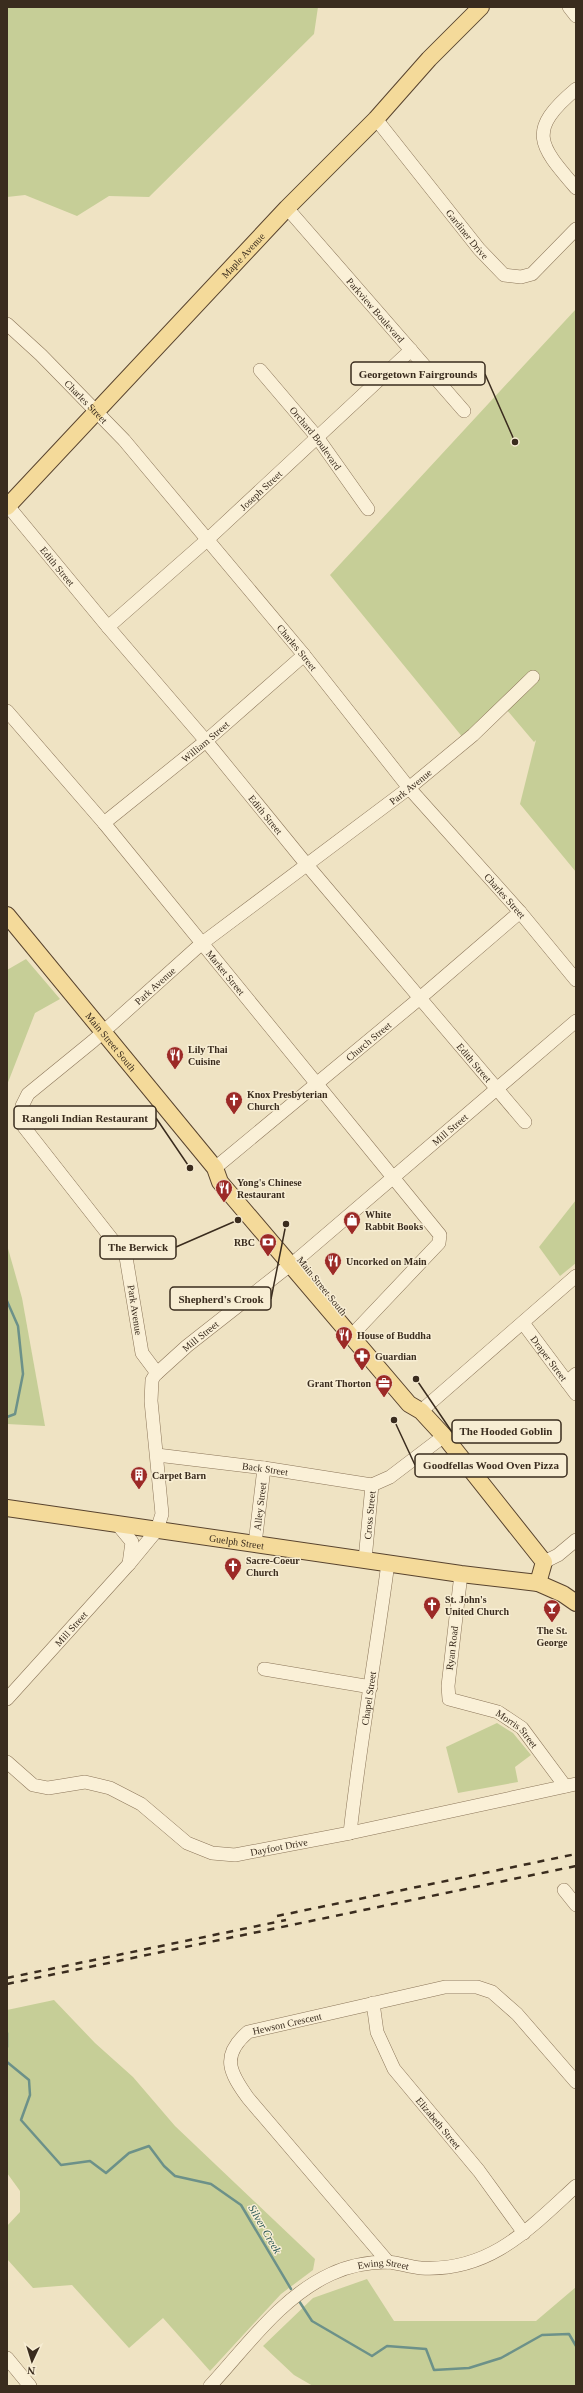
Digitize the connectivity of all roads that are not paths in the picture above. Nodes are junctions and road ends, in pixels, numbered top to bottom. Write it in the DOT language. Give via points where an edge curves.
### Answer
graph roads {
  1 [pos="481,7"];
  2 [pos="569,7"];
  3 [pos="576,16"];
  4 [pos="576,89"];
  5 [pos="376,119"];
  6 [pos="576,188"];
  7 [pos="287,208"];
  8 [pos="576,229"];
  9 [pos="7,324"];
  10 [pos="411,350"];
  11 [pos="260,370"];
  12 [pos="97,411"];
  13 [pos="464,411"];
  14 [pos="317,437"];
  15 [pos="7,506"];
  16 [pos="368,509"];
  17 [pos="207,540"];
  18 [pos="108,627"];
  19 [pos="304,655"];
  20 [pos="533,677"];
  21 [pos="7,711"];
  22 [pos="206,741"];
  23 [pos="409,788"];
  24 [pos="104,823"];
  25 [pos="307,865"];
  26 [pos="520,912"];
  27 [pos="7,914"];
  28 [pos="201,944"];
  29 [pos="576,980"];
  30 [pos="420,998"];
  31 [pos="576,1021"];
  32 [pos="102,1032"];
  33 [pos="317,1082"];
  34 [pos="496,1091"];
  35 [pos="525,1122"];
  36 [pos="215,1168"];
  37 [pos="393,1177"];
  38 [pos="295,1261"];
  39 [pos="576,1276"];
  40 [pos="523,1323"];
  41 [pos="354,1333"];
  42 [pos="157,1373"];
  43 [pos="571,1378"];
  44 [pos="576,1394"];
  45 [pos="421,1411"];
  46 [pos="444,1436"];
  47 [pos="157,1455"];
  48 [pos="264,1468"];
  49 [pos="372,1485"];
  50 [pos="7,1508"];
  51 [pos="118,1525"];
  52 [pos="157,1530"];
  53 [pos="576,1540"];
  54 [pos="255,1544"];
  55 [pos="366,1560"];
  56 [pos="544,1562"];
  57 [pos="388,1563"];
  58 [pos="129,1564"];
  59 [pos="461,1574"];
  60 [pos="538,1583"];
  61 [pos="576,1603"];
  62 [pos="264,1669"];
  63 [pos="371,1687"];
  64 [pos="7,1699"];
  65 [pos="449,1699"];
  66 [pos="7,1762"];
  67 [pos="571,1785"];
  68 [pos="350,1833"];
  69 [pos="564,1890"];
  70 [pos="576,1905"];
  71 [pos="373,2003"];
  72 [pos="576,2082"];
  73 [pos="576,2186"];
  74 [pos="524,2233"];
  75 [pos="388,2262"];
  76 [pos="7,2358"];
  77 [pos="30,2386"];
  78 [pos="210,2386"];
  1 -- 5 [label="main road, Maple Avenue" via="429,59"];
  2 -- 3 [label="street"];
  4 -- 6 [label="street" via="561,102 543,129 543,142 551,159"];
  5 -- 7 [label="main road, Maple Avenue"];
  5 -- 8 [label="street, Gardiner Drive" via="479,249 504,275 521,277 532,274"];
  7 -- 10 [label="street, Parkview Boulevard"];
  7 -- 12 [label="main road, Maple Avenue"];
  9 -- 12 [label="street, Charles Street"];
  10 -- 13 [label="street, Parkview Boulevard"];
  10 -- 14 [label="street, Joseph Street"];
  11 -- 14 [label="street, Orchard Boulevard"];
  12 -- 15 [label="main road, Maple Avenue"];
  12 -- 17 [label="street, Charles Street"];
  14 -- 16 [label="street, Orchard Boulevard"];
  14 -- 17 [label="street, Joseph Street"];
  15 -- 18 [label="street, Edith Street"];
  17 -- 18 [label="street, Joseph Street"];
  17 -- 19 [label="street, Charles Street"];
  18 -- 22 [label="street, Edith Street"];
  19 -- 22 [label="street, William Street"];
  19 -- 23 [label="street, Charles Street"];
  20 -- 23 [label="street, Park Avenue" via="473,735"];
  21 -- 24 [label="street, Market Street"];
  22 -- 24 [label="street, William Street"];
  22 -- 25 [label="street, Edith Street"];
  23 -- 25 [label="street, Park Avenue"];
  23 -- 26 [label="street, Charles Street"];
  24 -- 28 [label="street, Market Street"];
  25 -- 28 [label="street, Park Avenue"];
  25 -- 30 [label="street, Edith Street"];
  26 -- 29 [label="street, Charles Street"];
  26 -- 30 [label="street, Church Street"];
  27 -- 32 [label="main road, Main Street South"];
  28 -- 32 [label="street, Park Avenue"];
  28 -- 33 [label="street, Market Street"];
  30 -- 33 [label="street, Church Street"];
  30 -- 34 [label="street, Edith Street"];
  31 -- 34 [label="street, Mill Street"];
  32 -- 36 [label="main road, Main Street South"];
  32 -- 42 [label="street, Park Avenue" via="28,1094 22,1106 24,1127 126,1257 142,1353"];
  33 -- 36 [label="street, Church Street"];
  33 -- 37 [label="street, Market Street"];
  34 -- 35 [label="street, Edith Street"];
  34 -- 37 [label="street, Mill Street"];
  36 -- 38 [label="main road, Main Street South" via="220,1182"];
  37 -- 38 [label="street, Mill Street"];
  37 -- 41 [label="street, Market Street" via="440,1238 439,1243"];
  38 -- 41 [label="main road, Main Street South"];
  38 -- 42 [label="street, Mill Street"];
  39 -- 40 [label="street"];
  40 -- 43 [label="street, Draper Street"];
  40 -- 45 [label="street"];
  41 -- 45 [label="main road, Main Street South" via="410,1404"];
  42 -- 47 [label="street, Mill Street" via="152,1380 151,1401"];
  43 -- 44 [label="street, Draper Street"];
  45 -- 46 [label="main road, Main Street South"];
  46 -- 49 [label="street, Cross Street" via="390,1476"];
  46 -- 56 [label="main road, Main Street South"];
  47 -- 48 [label="street, Back Street"];
  47 -- 52 [label="street, Mill Street" via="162,1514"];
  48 -- 49 [label="street, Back Street"];
  48 -- 54 [label="street, Alley Street"];
  49 -- 55 [label="street, Cross Street"];
  50 -- 51 [label="main road, Guelph Street"];
  51 -- 52 [label="main road, Guelph Street"];
  51 -- 58 [label="street" via="132,1542"];
  52 -- 54 [label="main road, Guelph Street"];
  52 -- 58 [label="street, Mill Street"];
  53 -- 56 [label="street" via="558,1555"];
  54 -- 55 [label="main road, Guelph Street"];
  55 -- 57 [label="main road, Guelph Street"];
  56 -- 60 [label="main road"];
  57 -- 59 [label="main road, Guelph Street"];
  57 -- 63 [label="street, Chapel Street"];
  58 -- 64 [label="street, Mill Street"];
  59 -- 60 [label="main road, Guelph Street"];
  59 -- 65 [label="street, Ryan Road" via="448,1686"];
  60 -- 61 [label="main road, Guelph Street"];
  62 -- 63 [label="street"];
  63 -- 68 [label="street, Chapel Street" via="359,1752"];
  65 -- 67 [label="street, Morris Street" via="498,1712 522,1728"];
  66 -- 68 [label="street, Dayfoot Drive" via="33,1785 48,1788 85,1782 110,1788 141,1804 187,1843 212,1853 235,1855"];
  67 -- 68 [label="street, Dayfoot Drive"];
  69 -- 70 [label="street"];
  71 -- 72 [label="street, Hewson Crescent" via="445,1987 477,1987 492,1992 517,2014"];
  71 -- 74 [label="street, Elizabeth Street" via="377,2032 394,2069 479,2171"];
  71 -- 75 [label="street, Hewson Crescent" via="248,2032 235,2043 231,2065 232,2076 248,2098"];
  73 -- 74 [label="street, Ewing Street"];
  74 -- 75 [label="street, Ewing Street" via="485,2258 452,2266 420,2268"];
  75 -- 78 [label="street, Ewing Street" via="364,2264 332,2274 294,2295"];
  76 -- 77 [label="street"];
}
